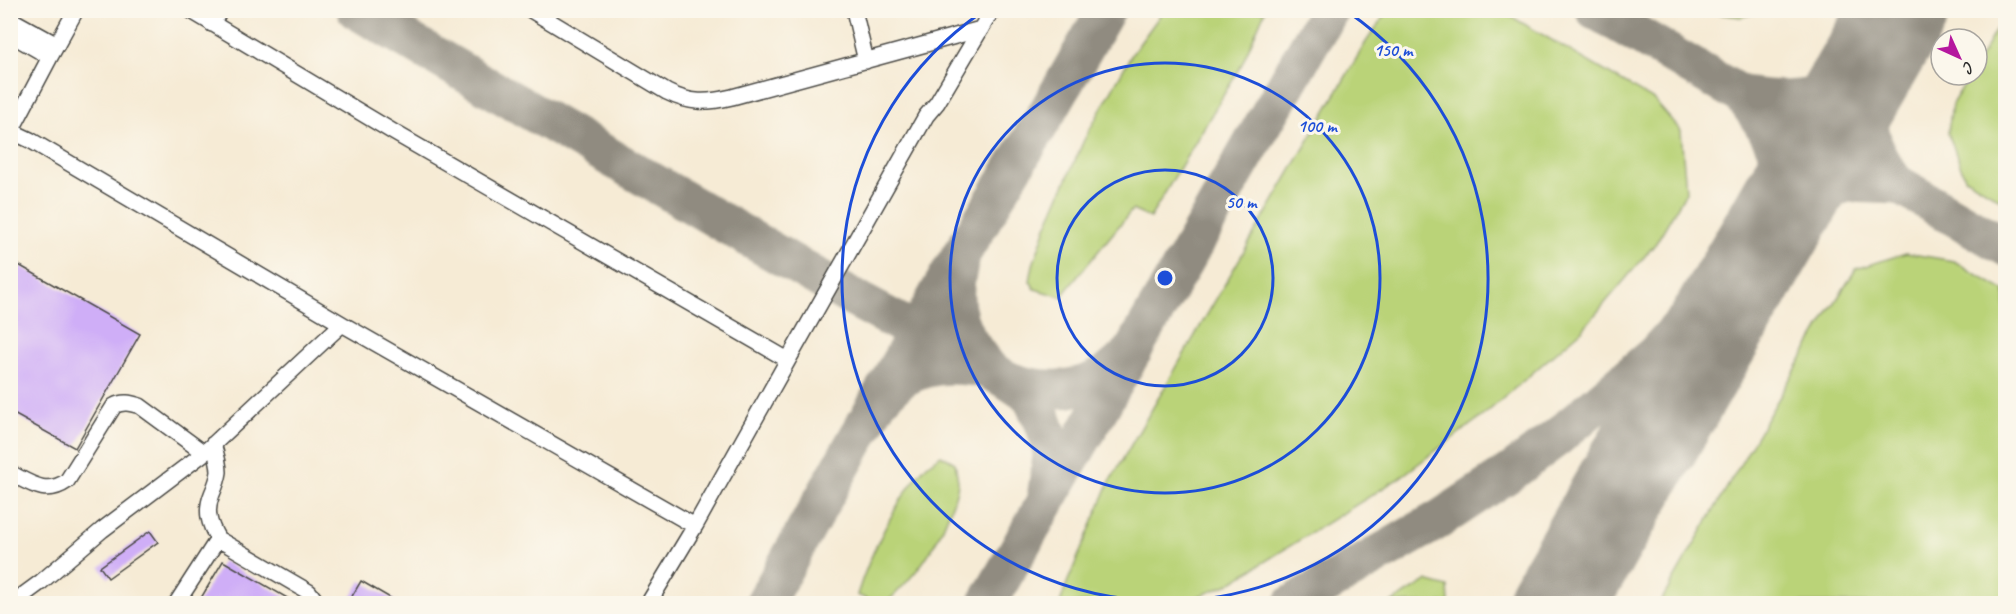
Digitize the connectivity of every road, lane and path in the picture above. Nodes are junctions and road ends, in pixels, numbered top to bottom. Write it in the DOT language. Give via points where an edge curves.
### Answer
graph roads {
  1 [pos="76,10"];
  2 [pos="189,10"];
  3 [pos="220,10"];
  4 [pos="531,10"];
  5 [pos="854,10"];
  6 [pos="992,10"];
  7 [pos="10,19"];
  8 [pos="212,24"];
  9 [pos="981,29"];
  10 [pos="10,34"];
  11 [pos="53,51"];
  12 [pos="866,61"];
  13 [pos="11,132"];
  14 [pos="342,324"];
  15 [pos="788,360"];
  16 [pos="208,449"];
  17 [pos="10,473"];
  18 [pos="695,526"];
  19 [pos="218,539"];
  20 [pos="27,597"];
  21 [pos="11,603"];
  22 [pos="176,603"];
  23 [pos="318,603"];
  24 [pos="648,603"];
  1 -- 11 [label="lane"];
  2 -- 8 [label="lane"];
  3 -- 8 [label="lane"];
  4 -- 12 [label="lane" via="683,100 713,101"];
  5 -- 12 [label="lane"];
  6 -- 9 [label="lane"];
  7 -- 11 [label="lane"];
  8 -- 15 [label="lane"];
  9 -- 12 [label="lane"];
  9 -- 15 [label="lane" via="926,116"];
  10 -- 11 [label="lane"];
  11 -- 13 [label="lane"];
  13 -- 14 [label="lane"];
  14 -- 16 [label="lane"];
  14 -- 18 [label="lane"];
  15 -- 18 [label="lane"];
  16 -- 17 [label="lane" via="140,406 120,403 114,406 67,481 48,489"];
  16 -- 19 [label="lane" via="218,463 219,474 208,505 210,525"];
  16 -- 20 [label="lane" via="102,530"];
  18 -- 24 [label="lane"];
  19 -- 22 [label="lane"];
  19 -- 23 [label="lane" via="309,592"];
  20 -- 21 [label="lane"];
}
